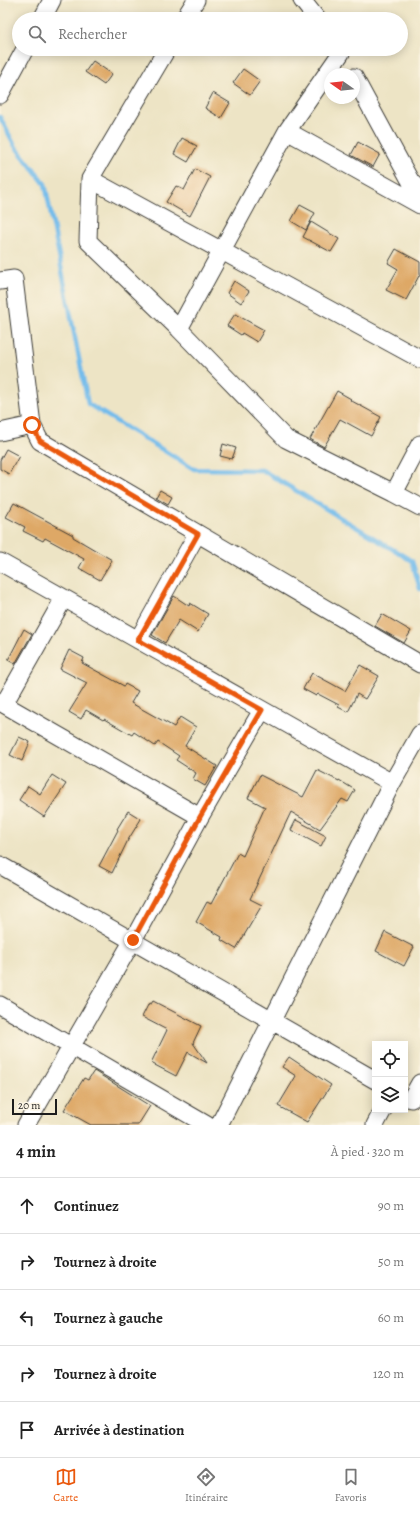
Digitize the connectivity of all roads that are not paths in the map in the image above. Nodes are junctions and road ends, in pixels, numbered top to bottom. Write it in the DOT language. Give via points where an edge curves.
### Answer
graph roads {
  1 [pos="52,0"];
  2 [pos="196,0"];
  3 [pos="302,0"];
  4 [pos="46,12"];
  5 [pos="188,12"];
  6 [pos="311,12"];
  7 [pos="21,56"];
  8 [pos="163,56"];
  9 [pos="336,56"];
  10 [pos="342,56"];
  11 [pos="349,68"];
  12 [pos="360,88"];
  13 [pos="0,95"];
  14 [pos="287,131"];
  15 [pos="90,179"];
  16 [pos="420,190"];
  17 [pos="420,205"];
  18 [pos="222,250"];
  19 [pos="0,282"];
  20 [pos="179,329"];
  21 [pos="420,359"];
  22 [pos="32,425"];
  23 [pos="0,432"];
  24 [pos="420,444"];
  25 [pos="394,493"];
  26 [pos="420,507"];
  27 [pos="198,534"];
  28 [pos="0,562"];
  29 [pos="64,598"];
  30 [pos="138,640"];
  31 [pos="420,664"];
  32 [pos="2,703"];
  33 [pos="262,710"];
  34 [pos="420,734"];
  35 [pos="392,784"];
  36 [pos="200,817"];
  37 [pos="0,864"];
  38 [pos="133,940"];
  39 [pos="0,1005"];
  40 [pos="272,1022"];
  41 [pos="71,1045"];
  42 [pos="372,1078"];
  43 [pos="420,1083"];
  44 [pos="412,1100"];
  45 [pos="381,1113"];
  46 [pos="26,1125"];
  47 [pos="207,1125"];
  48 [pos="219,1125"];
  49 [pos="375,1125"];
  1 -- 4 [label="street"];
  2 -- 5 [label="street"];
  3 -- 6 [label="street"];
  7 -- 13 [label="street"];
  8 -- 15 [label="street"];
  9 -- 14 [label="street"];
  10 -- 11 [label="street"];
  12 -- 16 [label="street" via="411,182"];
  14 -- 17 [label="street"];
  14 -- 18 [label="street"];
  15 -- 18 [label="street"];
  15 -- 20 [label="street" via="88,241"];
  18 -- 20 [label="street"];
  18 -- 21 [label="street"];
  19 -- 22 [label="street" via="14,278"];
  20 -- 25 [label="street" via="286,439"];
  22 -- 23 [label="street"];
  22 -- 27 [label="street" via="40,441"];
  24 -- 25 [label="street"];
  25 -- 26 [label="street"];
  27 -- 30 [label="street"];
  27 -- 31 [label="street"];
  28 -- 29 [label="street"];
  29 -- 30 [label="street"];
  29 -- 32 [label="street"];
  30 -- 33 [label="street"];
  32 -- 36 [label="street"];
  33 -- 35 [label="street"];
  33 -- 36 [label="street"];
  34 -- 35 [label="street"];
  35 -- 40 [label="street"];
  36 -- 38 [label="street"];
  37 -- 38 [label="street"];
  38 -- 40 [label="street"];
  38 -- 41 [label="street"];
  39 -- 41 [label="street"];
  40 -- 42 [label="street"];
  40 -- 48 [label="street"];
  41 -- 46 [label="street"];
  41 -- 47 [label="street"];
  43 -- 44 [label="street"];
  45 -- 49 [label="street"];
}
